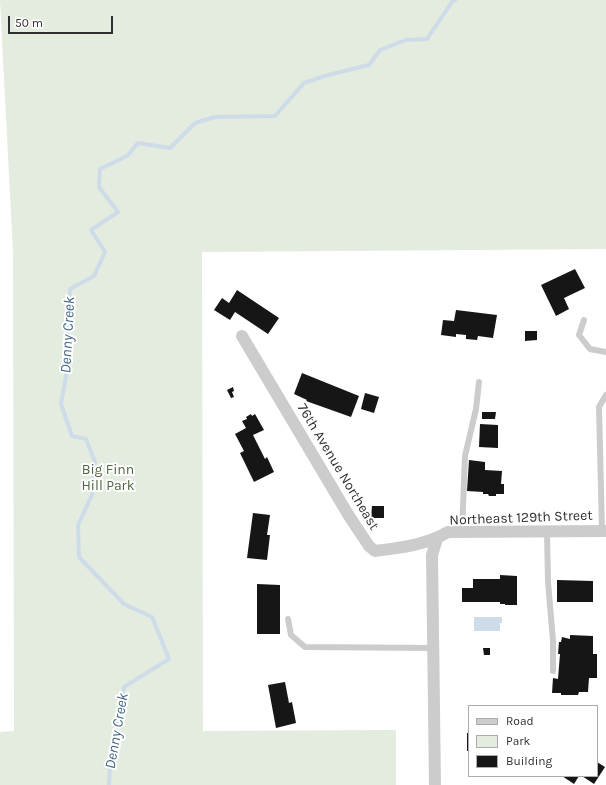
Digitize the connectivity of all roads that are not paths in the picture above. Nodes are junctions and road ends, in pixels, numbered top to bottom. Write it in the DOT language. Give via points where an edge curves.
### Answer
graph roads {
  1 [pos="584,320"];
  2 [pos="242,336"];
  3 [pos="606,352"];
  4 [pos="479,382"];
  5 [pos="606,395"];
  6 [pos="546,531"];
  7 [pos="604,531"];
  8 [pos="462,532"];
  9 [pos="437,539"];
  10 [pos="288,620"];
  11 [pos="434,648"];
  12 [pos="553,671"];
  13 [pos="435,785"];
  1 -- 3 [label="lane" via="579,335 590,349"];
  2 -- 9 [label="street, 76th Avenue Northeast" via="369,546 375,551"];
  4 -- 8 [label="lane" via="476,409 465,456"];
  5 -- 7 [label="lane" via="599,407"];
  6 -- 7 [label="street, Northeast 129th Street"];
  6 -- 8 [label="street, Northeast 129th Street"];
  6 -- 12 [label="lane"];
  8 -- 9 [label="street, Northeast 129th Street" via="448,532"];
  9 -- 11 [label="street" via="432,555"];
  10 -- 11 [label="lane" via="291,635 305,647"];
  11 -- 13 [label="street"];
}
